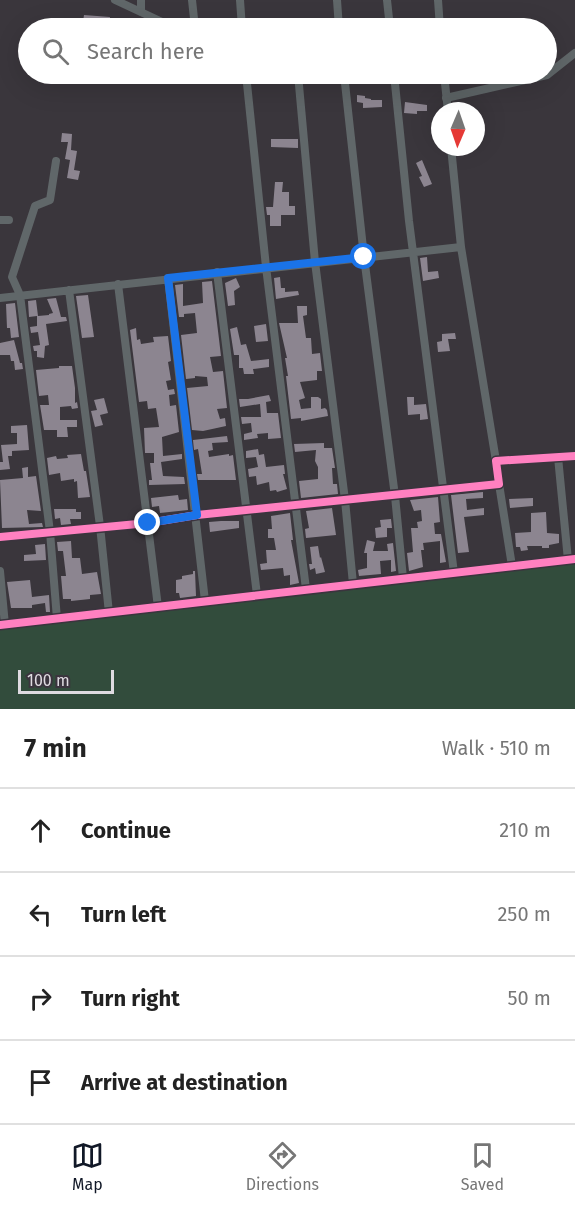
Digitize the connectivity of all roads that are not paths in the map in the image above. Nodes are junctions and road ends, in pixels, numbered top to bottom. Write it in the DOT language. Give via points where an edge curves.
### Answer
graph roads {
  1 [pos="115,0"];
  2 [pos="141,0"];
  3 [pos="192,0"];
  4 [pos="240,0"];
  5 [pos="337,0"];
  6 [pos="387,0"];
  7 [pos="438,0"];
  8 [pos="141,12"];
  9 [pos="154,18"];
  10 [pos="194,18"];
  11 [pos="241,18"];
  12 [pos="338,18"];
  13 [pos="389,18"];
  14 [pos="439,18"];
  15 [pos="575,53"];
  16 [pos="557,67"];
  17 [pos="247,84"];
  18 [pos="299,84"];
  19 [pos="345,84"];
  20 [pos="395,84"];
  21 [pos="445,84"];
  22 [pos="507,84"];
  23 [pos="446,98"];
  24 [pos="447,102"];
  25 [pos="452,156"];
  26 [pos="56,161"];
  27 [pos="461,247"];
  28 [pos="414,252"];
  29 [pos="364,257"];
  30 [pos="315,262"];
  31 [pos="266,267"];
  32 [pos="217,273"];
  33 [pos="168,278"];
  34 [pos="118,284"];
  35 [pos="69,290"];
  36 [pos="20,295"];
  37 [pos="0,298"];
  38 [pos="575,456"];
  39 [pos="558,457"];
  40 [pos="496,461"];
  41 [pos="499,484"];
  42 [pos="443,490"];
  43 [pos="395,496"];
  44 [pos="345,500"];
  45 [pos="296,504"];
  46 [pos="247,511"];
  47 [pos="197,515"];
  48 [pos="148,523"];
  49 [pos="100,526"];
  50 [pos="50,532"];
  51 [pos="0,537"];
  52 [pos="572,559"];
  53 [pos="512,566"];
  54 [pos="0,571"];
  55 [pos="454,573"];
  56 [pos="403,578"];
  57 [pos="353,584"];
  58 [pos="306,589"];
  59 [pos="257,595"];
  60 [pos="205,601"];
  61 [pos="158,607"];
  62 [pos="109,613"];
  63 [pos="57,618"];
  64 [pos="3,625"];
  1 -- 8 [label="street"];
  2 -- 8 [label="street"];
  3 -- 10 [label="street"];
  4 -- 11 [label="street"];
  5 -- 12 [label="street"];
  6 -- 13 [label="street"];
  7 -- 14 [label="street"];
  8 -- 9 [label="street"];
  15 -- 16 [label="street"];
  17 -- 31 [label="street"];
  18 -- 30 [label="street"];
  19 -- 29 [label="street"];
  20 -- 28 [label="street"];
  21 -- 23 [label="street"];
  22 -- 23 [label="street"];
  23 -- 24 [label="street"];
  25 -- 27 [label="street"];
  26 -- 36 [label="street" via="50,200 34,206 12,277"];
  27 -- 28 [label="street"];
  27 -- 40 [label="street"];
  28 -- 29 [label="street"];
  28 -- 42 [label="street"];
  29 -- 30 [label="street"];
  29 -- 43 [label="street"];
  30 -- 31 [label="street"];
  30 -- 44 [label="street"];
  31 -- 32 [label="street"];
  31 -- 45 [label="street"];
  32 -- 33 [label="street"];
  32 -- 46 [label="street"];
  33 -- 34 [label="street"];
  33 -- 47 [label="street"];
  34 -- 35 [label="street"];
  34 -- 48 [label="street"];
  35 -- 36 [label="street"];
  35 -- 49 [label="street"];
  36 -- 37 [label="street"];
  36 -- 50 [label="street"];
  38 -- 39 [label="street"];
  39 -- 40 [label="street"];
  39 -- 52 [label="street"];
  40 -- 41 [label="street"];
  41 -- 42 [label="street"];
  41 -- 53 [label="street"];
  42 -- 43 [label="street"];
  42 -- 55 [label="street"];
  43 -- 44 [label="street"];
  43 -- 56 [label="street"];
  44 -- 45 [label="street"];
  44 -- 57 [label="street"];
  45 -- 46 [label="street"];
  45 -- 58 [label="street"];
  46 -- 47 [label="street"];
  46 -- 59 [label="street"];
  47 -- 48 [label="street"];
  47 -- 60 [label="street"];
  48 -- 49 [label="street"];
  48 -- 61 [label="street"];
  49 -- 50 [label="street"];
  49 -- 62 [label="street"];
  50 -- 51 [label="street"];
  50 -- 63 [label="street"];
  52 -- 53 [label="street"];
  53 -- 55 [label="street"];
  54 -- 64 [label="street"];
  55 -- 56 [label="street"];
  56 -- 57 [label="street"];
  57 -- 58 [label="street"];
  58 -- 59 [label="street"];
  59 -- 60 [label="street"];
  60 -- 61 [label="street"];
  61 -- 62 [label="street"];
  62 -- 63 [label="street"];
  63 -- 64 [label="street"];
}
